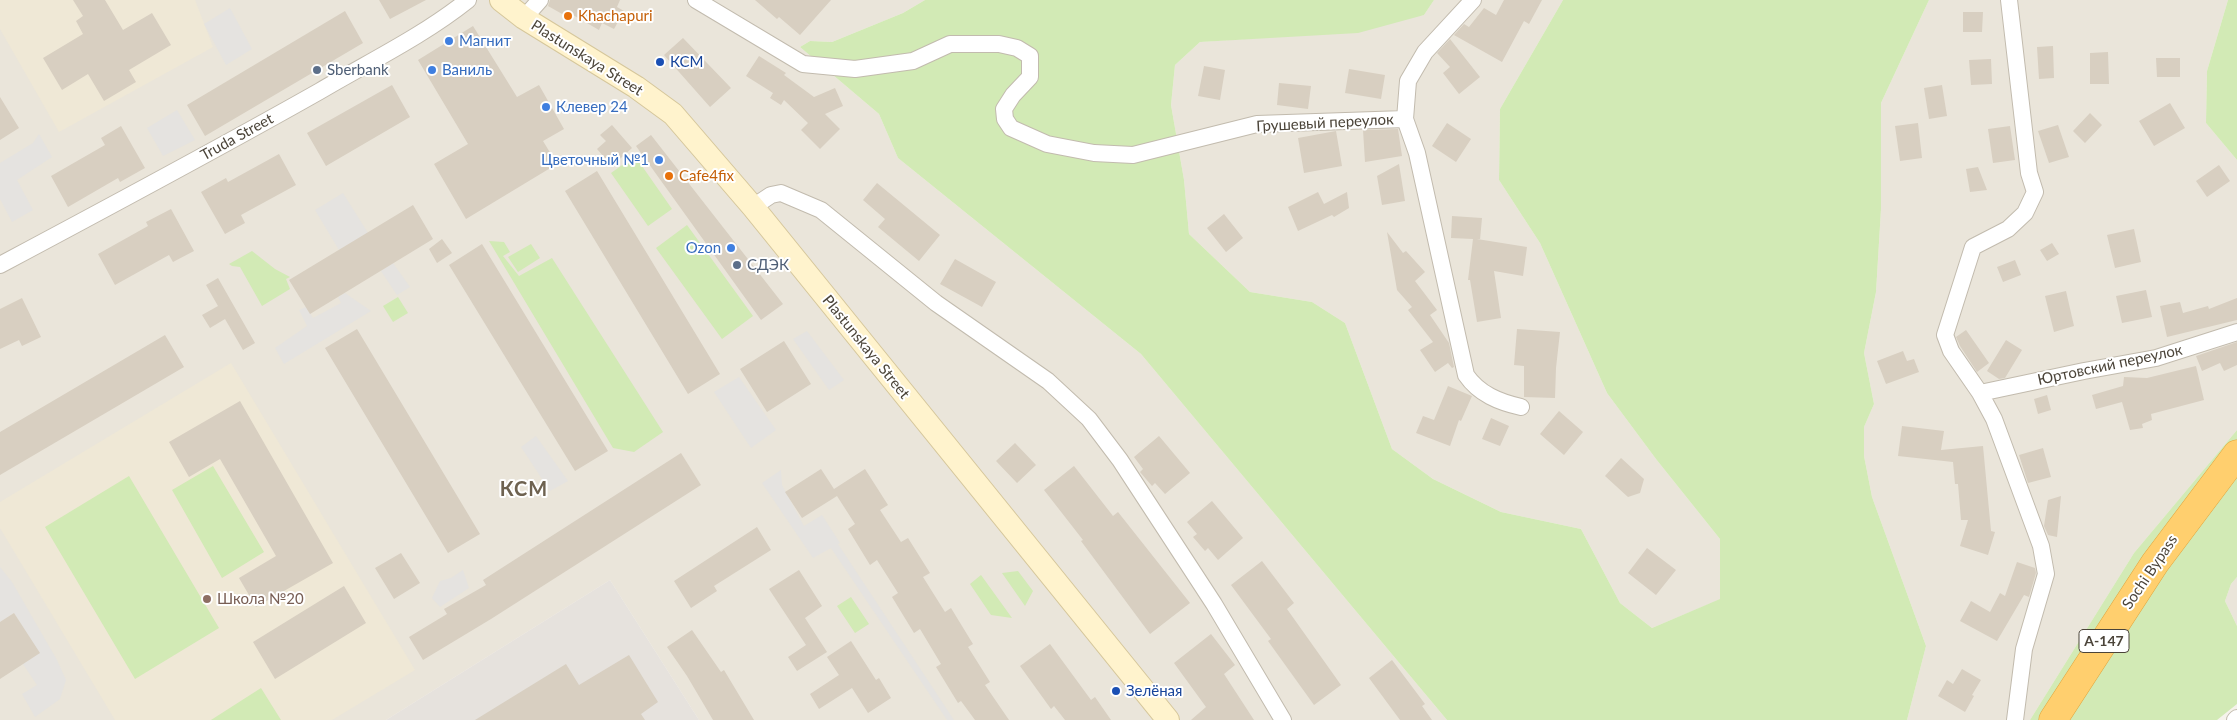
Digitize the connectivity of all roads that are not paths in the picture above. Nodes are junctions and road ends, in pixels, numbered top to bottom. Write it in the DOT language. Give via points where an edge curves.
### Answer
graph roads {
  1 [pos="468,0"];
  2 [pos="501,0"];
  3 [pos="540,0"];
  4 [pos="696,0"];
  5 [pos="1473,0"];
  6 [pos="2009,0"];
  7 [pos="524,18"];
  8 [pos="1405,119"];
  9 [pos="753,206"];
  10 [pos="0,265"];
  11 [pos="2237,332"];
  12 [pos="1980,393"];
  13 [pos="1521,407"];
  14 [pos="2237,454"];
  15 [pos="1168,720"];
  16 [pos="1283,720"];
  17 [pos="2015,720"];
  18 [pos="2053,720"];
  1 -- 10 [label="street, Truda Street" via="391,51"];
  2 -- 7 [label="main road, Plastunskaya Street"];
  3 -- 7 [label="street, Plastunskaya Street"];
  4 -- 8 [label="street, Грушевый переулок" via="803,64 855,69 913,61 950,44 999,44 1017,48 1030,56 1030,77 1004,109 1005,119 1011,128 1047,144 1094,153 1133,154 1257,124"];
  5 -- 8 [label="street, Грушевый переулок" via="1425,52 1408,81"];
  6 -- 12 [label="street" via="2029,173 2034,192 2025,213 2008,229 1973,247 1945,335 1951,351"];
  7 -- 9 [label="main road, Plastunskaya Street" via="636,87 672,114"];
  8 -- 13 [label="street, Грушевый переулок" via="1417,154 1466,375 1488,396"];
  9 -- 15 [label="main road, Plastunskaya Street"];
  9 -- 16 [label="street" via="770,195 781,193 821,210 936,303 1048,380 1089,420 1120,460 1214,604"];
  11 -- 12 [label="street, Юртовский переулок" via="2156,358"];
  12 -- 17 [label="street" via="1994,418 2041,546 2046,574 2024,649"];
  14 -- 18 [label="highway, Sochi Bypass / А-147" via="2155,563"];
}
